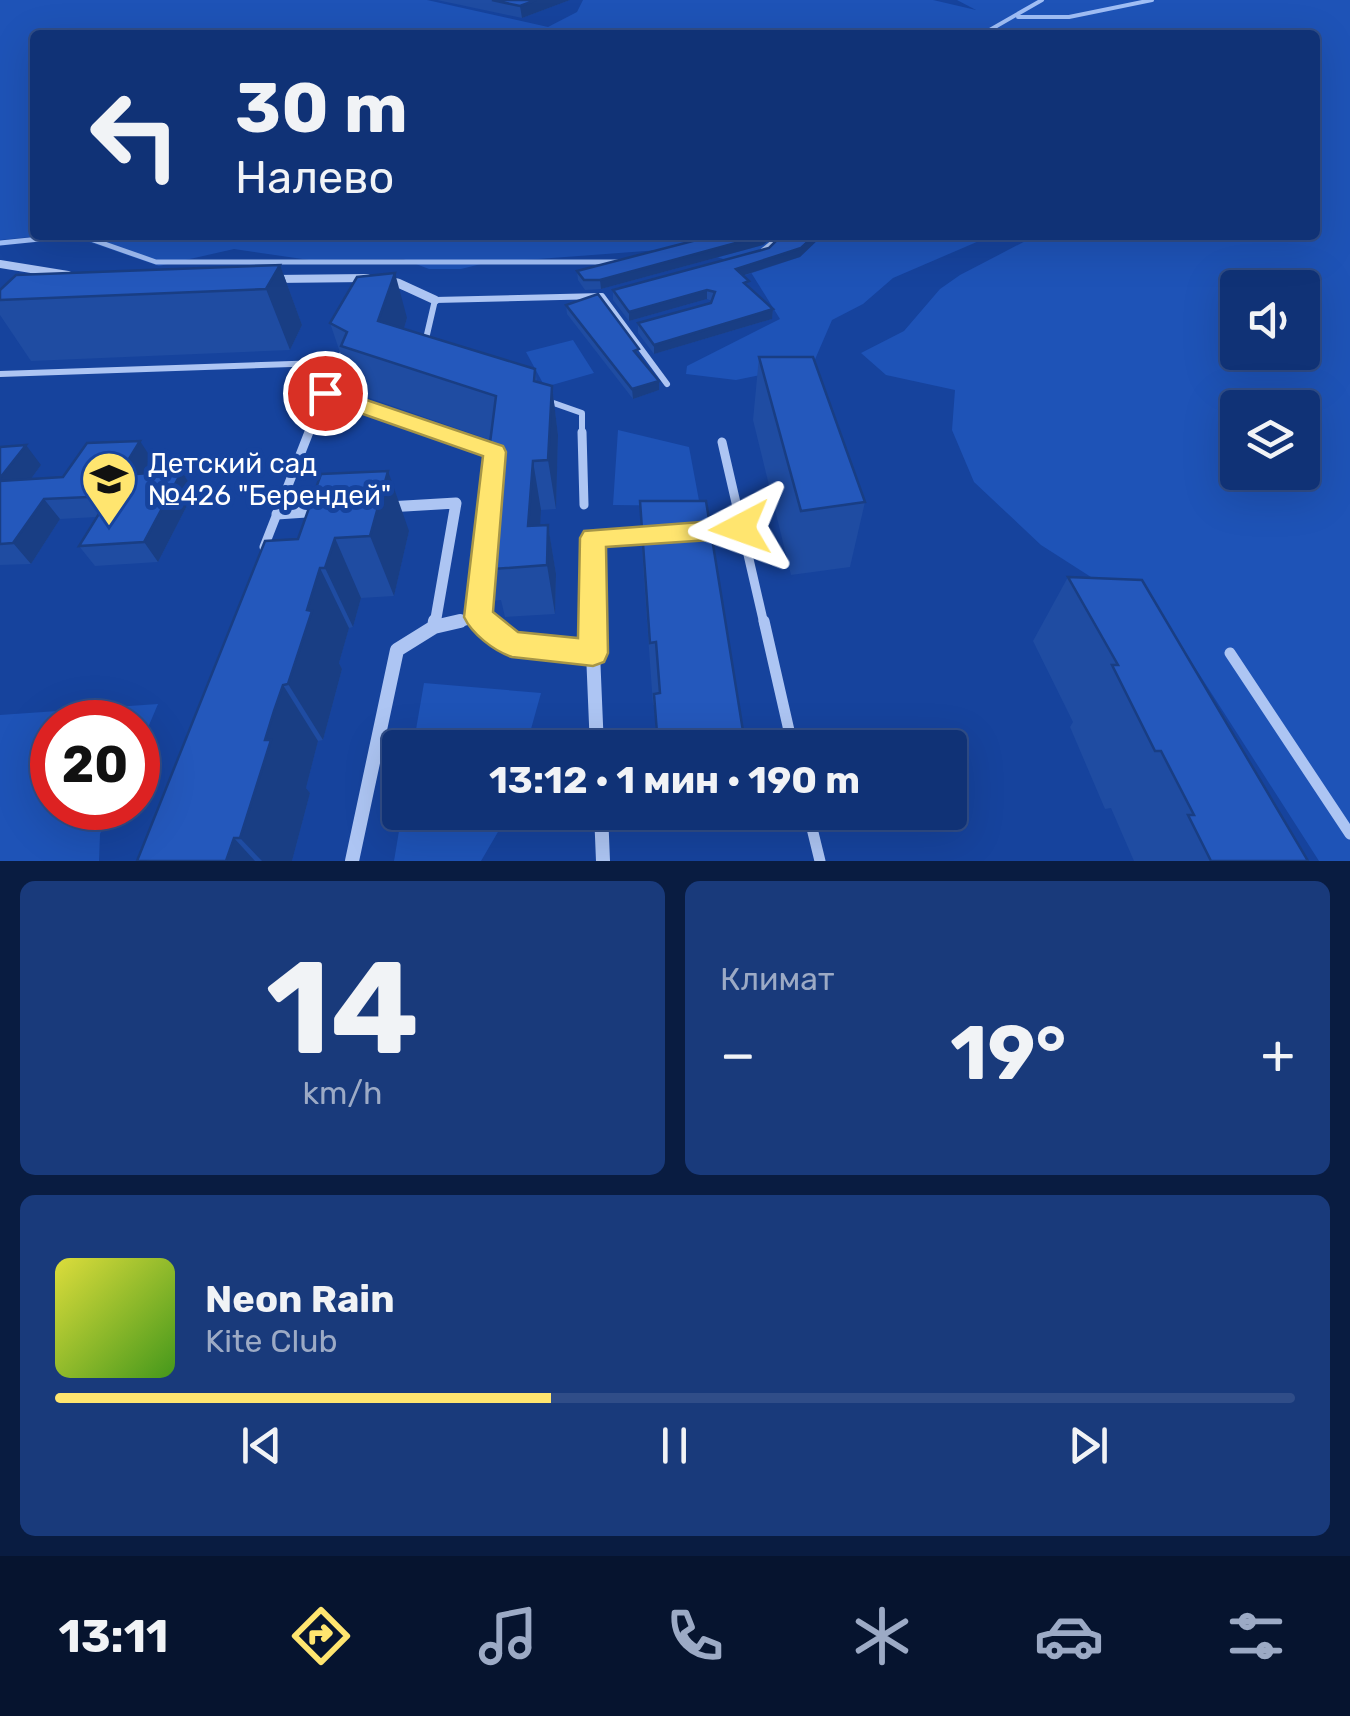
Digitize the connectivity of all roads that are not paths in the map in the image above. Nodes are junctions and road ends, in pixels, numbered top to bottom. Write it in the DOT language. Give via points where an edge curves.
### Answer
graph roads {
  1 [pos="777,240"];
  2 [pos="748,256"];
  3 [pos="0,264"];
  4 [pos="77,276"];
  5 [pos="384,277"];
  6 [pos="270,279"];
  7 [pos="620,291"];
  8 [pos="376,293"];
  9 [pos="602,296"];
  10 [pos="435,300"];
  11 [pos="643,324"];
  12 [pos="627,329"];
  13 [pos="351,340"];
  14 [pos="422,355"];
  15 [pos="322,363"];
  16 [pos="0,374"];
  17 [pos="667,384"];
  18 [pos="325,393"];
  19 [pos="528,394"];
  20 [pos="722,442"];
  21 [pos="493,470"];
  22 [pos="584,505"];
  23 [pos="377,508"];
  24 [pos="337,510"];
  25 [pos="277,514"];
  26 [pos="740,528"];
  27 [pos="685,532"];
  28 [pos="667,533"];
  29 [pos="486,544"];
  30 [pos="263,551"];
  31 [pos="478,617"];
  32 [pos="434,627"];
  33 [pos="593,653"];
  34 [pos="1230,653"];
  35 [pos="597,730"];
  36 [pos="789,730"];
  37 [pos="601,830"];
  38 [pos="812,830"];
  39 [pos="1350,834"];
  40 [pos="352,861"];
  41 [pos="603,861"];
  42 [pos="820,861"];
  1 -- 2 [label="lane"];
  3 -- 4 [label="street"];
  5 -- 6 [label="street"];
  5 -- 8 [label="street"];
  5 -- 10 [label="street"];
  7 -- 9 [label="lane"];
  9 -- 10 [label="lane"];
  9 -- 12 [label="lane"];
  10 -- 14 [label="lane"];
  11 -- 12 [label="lane"];
  12 -- 17 [label="lane"];
  13 -- 18 [label="street"];
  15 -- 16 [label="lane"];
  18 -- 21 [label="street" via="495,452"];
  18 -- 25 [label="lane"];
  19 -- 22 [label="lane" via="582,413"];
  20 -- 26 [label="lane"];
  23 -- 32 [label="street" via="456,503"];
  24 -- 25 [label="street"];
  25 -- 30 [label="lane"];
  26 -- 27 [label="lane"];
  26 -- 36 [label="lane"];
  28 -- 33 [label="lane" via="593,538"];
  29 -- 31 [label="street"];
  31 -- 32 [label="street"];
  31 -- 33 [label="street" via="512,644"];
  32 -- 40 [label="street" via="398,650"];
  33 -- 35 [label="street"];
  34 -- 39 [label="lane"];
  37 -- 41 [label="street"];
  38 -- 42 [label="lane"];
}
